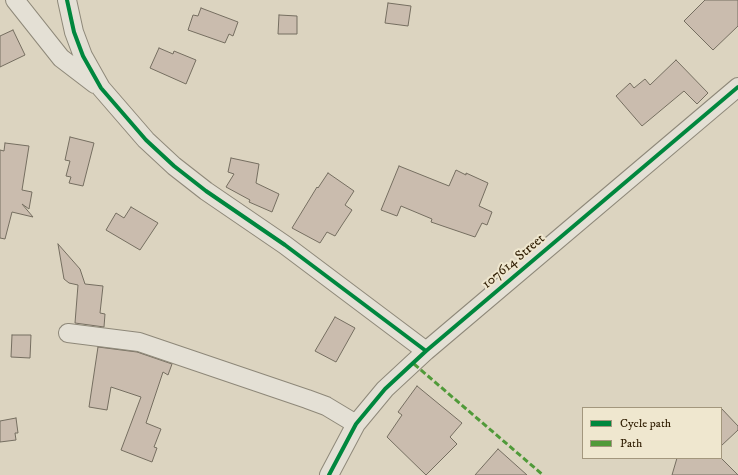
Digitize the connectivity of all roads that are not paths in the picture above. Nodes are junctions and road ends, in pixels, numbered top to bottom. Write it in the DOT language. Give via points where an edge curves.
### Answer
graph roads {
  1 [pos="15,0"];
  2 [pos="67,0"];
  3 [pos="738,87"];
  4 [pos="101,88"];
  5 [pos="68,333"];
  6 [pos="426,351"];
  7 [pos="356,424"];
  8 [pos="329,475"];
  1 -- 4 [label="street" via="61,58"];
  2 -- 4 [label="street" via="74,32 83,56"];
  3 -- 6 [label="street, 107614 Street"];
  4 -- 6 [label="street" via="146,140 174,166 285,245"];
  5 -- 7 [label="street" via="139,342 307,398"];
  6 -- 7 [label="street, 107614 Street" via="385,389"];
  7 -- 8 [label="street, 107614 Street"];
}
